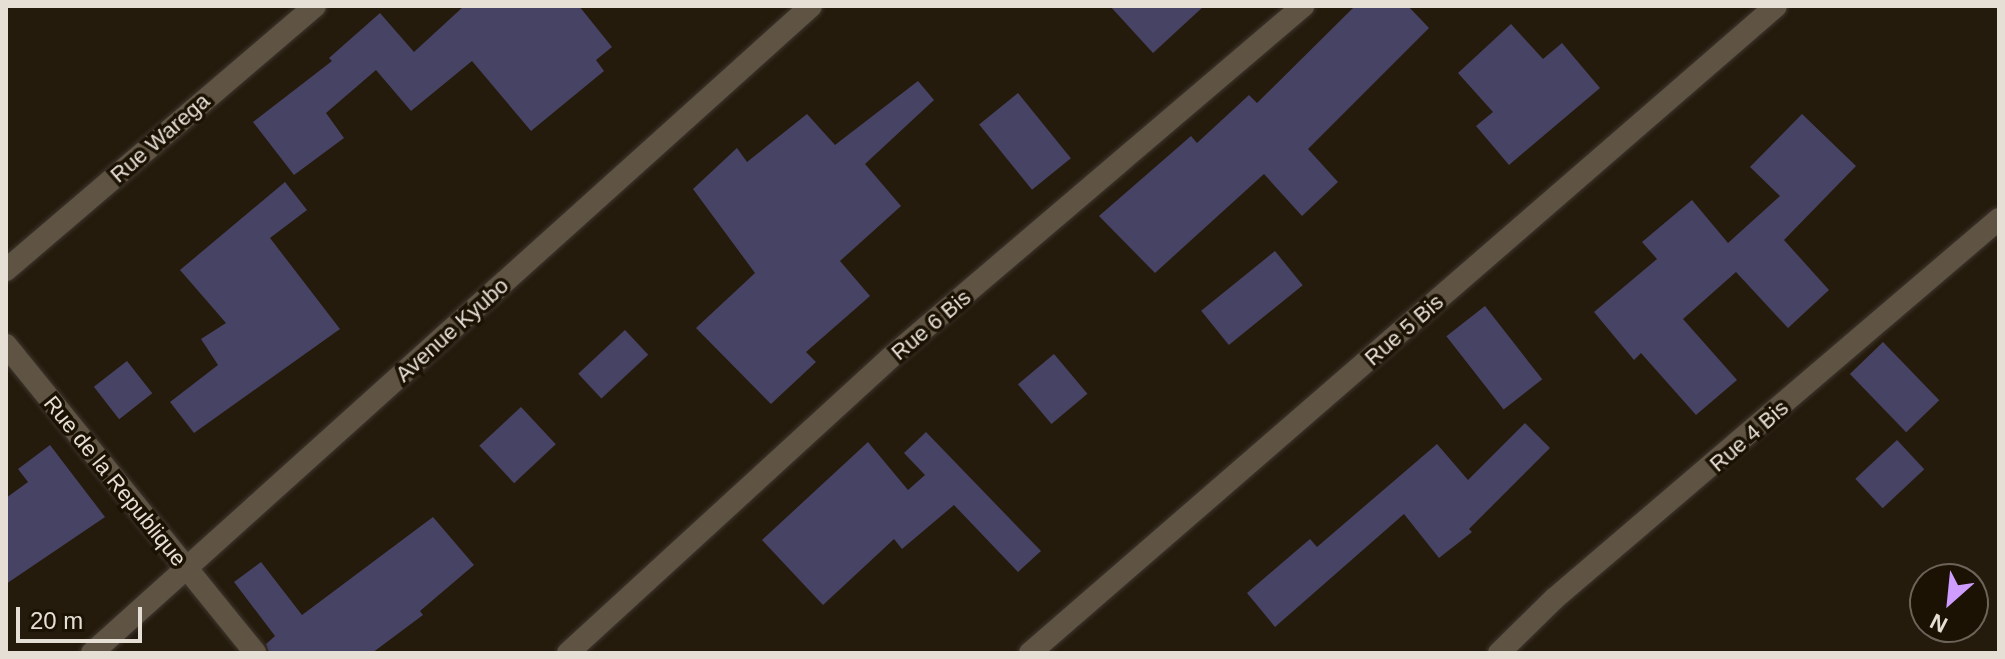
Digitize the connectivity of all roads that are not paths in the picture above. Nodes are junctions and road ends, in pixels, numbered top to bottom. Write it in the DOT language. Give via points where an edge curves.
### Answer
graph roads {
  1 [pos="315,6"];
  2 [pos="811,6"];
  3 [pos="1303,6"];
  4 [pos="1776,6"];
  5 [pos="1999,219"];
  6 [pos="6,270"];
  7 [pos="6,345"];
  8 [pos="187,572"];
  9 [pos="92,653"];
  10 [pos="255,653"];
  11 [pos="568,653"];
  12 [pos="1030,653"];
  13 [pos="1499,653"];
  1 -- 6 [label="street, Rue Warega"];
  2 -- 8 [label="street, Avenue Kyubo"];
  3 -- 11 [label="street, Rue 6 Bis" via="890,358"];
  4 -- 12 [label="street, Rue 5 Bis"];
  5 -- 13 [label="street, Rue 4 Bis" via="1554,599"];
  7 -- 8 [label="street, Rue de la Republique"];
  8 -- 9 [label="street, Avenue Kyubo"];
  8 -- 10 [label="street, Rue de la Republique"];
}
